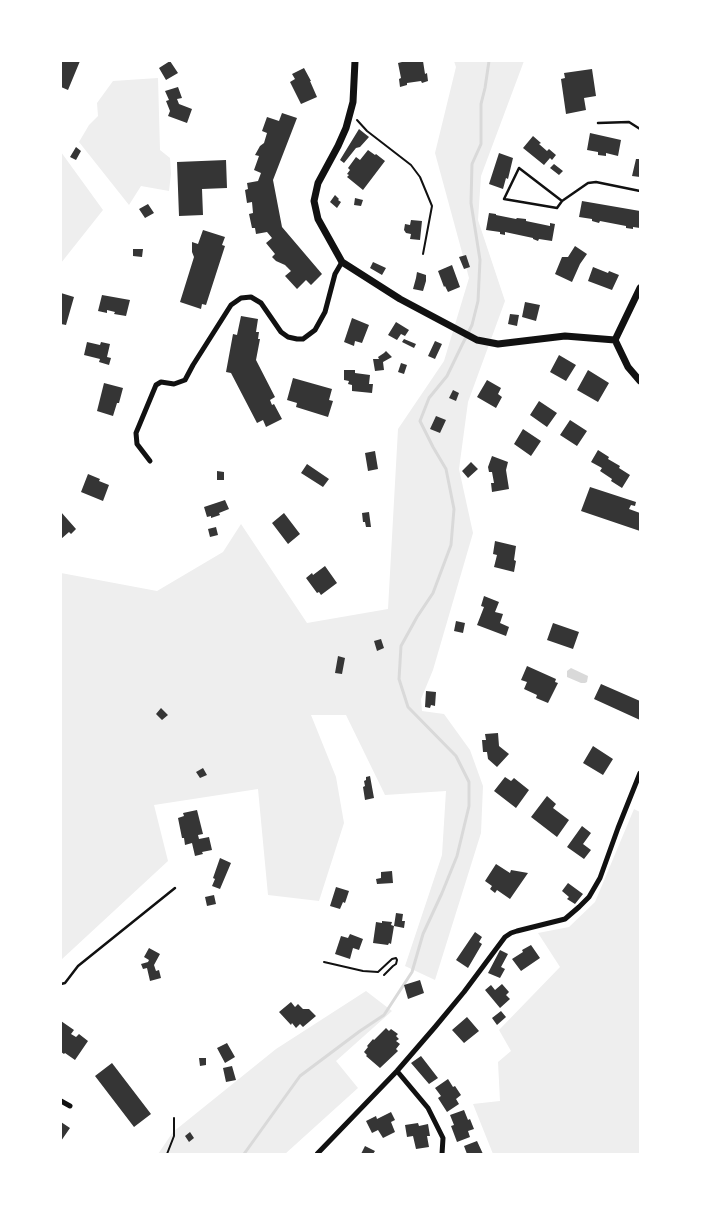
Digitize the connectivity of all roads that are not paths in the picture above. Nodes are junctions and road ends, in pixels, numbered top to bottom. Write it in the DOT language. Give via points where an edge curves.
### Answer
graph roads {
  1 [pos="355,61"];
  2 [pos="598,123"];
  3 [pos="640,129"];
  4 [pos="640,190"];
  5 [pos="562,201"];
  6 [pos="342,262"];
  7 [pos="640,288"];
  8 [pos="615,340"];
  9 [pos="640,382"];
  10 [pos="150,461"];
  11 [pos="640,773"];
  12 [pos="175,888"];
  13 [pos="61,984"];
  14 [pos="397,1071"];
  15 [pos="61,1101"];
  16 [pos="70,1106"];
  17 [pos="317,1154"];
  18 [pos="442,1154"];
  1 -- 6 [label="main road" via="346,128 318,183 314,201 318,220"];
  2 -- 3 [label="lane" via="629,122"];
  4 -- 5 [label="lane" via="588,183"];
  5 -- 5 [label="lane" via="519,168 504,199 557,208"];
  6 -- 8 [label="main road" via="400,299 477,340 498,344 564,336"];
  6 -- 10 [label="street" via="335,274 325,312 315,330 303,339 288,337 281,332 261,303 251,297 241,298 231,305 185,380 156,385 136,433 137,444"];
  7 -- 8 [label="main road"];
  8 -- 9 [label="main road" via="628,367"];
  11 -- 14 [label="street" via="600,878 589,897 565,919 505,937 464,992"];
  12 -- 13 [label="lane" via="78,966"];
  14 -- 17 [label="street"];
  14 -- 18 [label="street" via="428,1108 442,1138"];
  15 -- 16 [label="street"];
}
